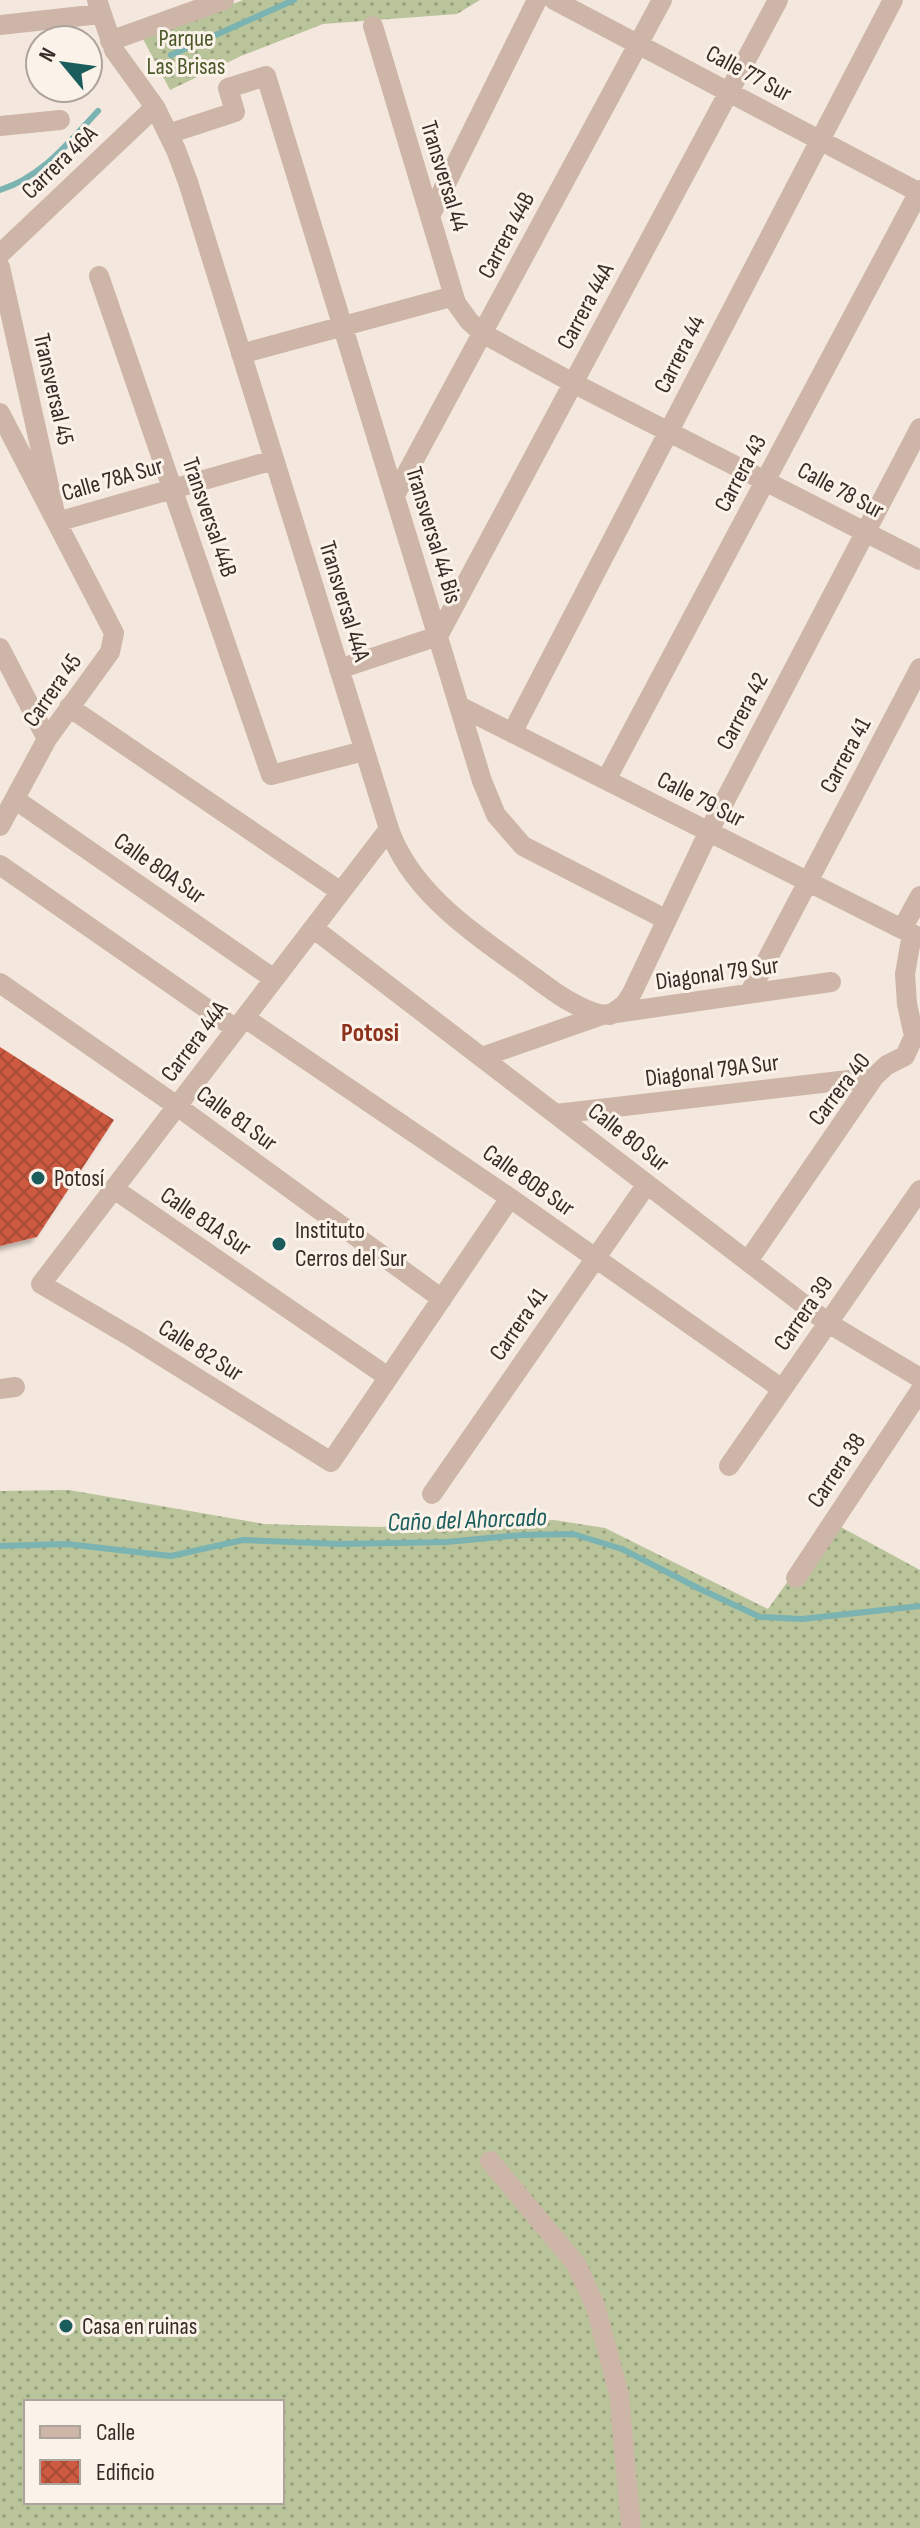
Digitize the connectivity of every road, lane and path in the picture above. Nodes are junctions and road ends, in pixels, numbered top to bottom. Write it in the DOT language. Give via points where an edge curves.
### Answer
graph roads {
  1 [pos="537,0"];
  2 [pos="554,0"];
  3 [pos="662,0"];
  4 [pos="778,0"];
  5 [pos="893,0"];
  6 [pos="213,2"];
  7 [pos="98,7"];
  8 [pos="0,25"];
  9 [pos="373,26"];
  10 [pos="110,41"];
  11 [pos="638,44"];
  12 [pos="729,92"];
  13 [pos="155,107"];
  14 [pos="60,120"];
  15 [pos="0,126"];
  16 [pos="168,134"];
  17 [pos="820,140"];
  18 [pos="920,192"];
  19 [pos="430,216"];
  20 [pos="0,254"];
  21 [pos="0,267"];
  22 [pos="99,276"];
  23 [pos="454,296"];
  24 [pos="343,326"];
  25 [pos="482,333"];
  26 [pos="241,354"];
  27 [pos="573,383"];
  28 [pos="0,413"];
  29 [pos="920,428"];
  30 [pos="669,431"];
  31 [pos="274,460"];
  32 [pos="766,480"];
  33 [pos="173,488"];
  34 [pos="395,495"];
  35 [pos="57,522"];
  36 [pos="865,533"];
  37 [pos="920,560"];
  38 [pos="438,636"];
  39 [pos="0,648"];
  40 [pos="920,668"];
  41 [pos="339,669"];
  42 [pos="459,706"];
  43 [pos="69,707"];
  44 [pos="512,733"];
  45 [pos="47,739"];
  46 [pos="364,751"];
  47 [pos="606,780"];
  48 [pos="16,800"];
  49 [pos="0,826"];
  50 [pos="389,829"];
  51 [pos="709,831"];
  52 [pos="0,865"];
  53 [pos="808,881"];
  54 [pos="341,892"];
  55 [pos="920,896"];
  56 [pos="667,920"];
  57 [pos="313,928"];
  58 [pos="912,934"];
  59 [pos="274,979"];
  60 [pos="831,982"];
  61 [pos="0,983"];
  62 [pos="749,994"];
  63 [pos="606,1015"];
  64 [pos="241,1023"];
  65 [pos="482,1057"];
  66 [pos="912,1058"];
  67 [pos="874,1077"];
  68 [pos="177,1106"];
  69 [pos="556,1114"];
  70 [pos="647,1184"];
  71 [pos="114,1189"];
  72 [pos="920,1190"];
  73 [pos="510,1198"];
  74 [pos="596,1258"];
  75 [pos="748,1261"];
  76 [pos="41,1284"];
  77 [pos="442,1299"];
  78 [pos="828,1323"];
  79 [pos="388,1377"];
  80 [pos="920,1378"];
  81 [pos="782,1389"];
  82 [pos="920,1391"];
  83 [pos="729,1466"];
  84 [pos="432,1494"];
  85 [pos="796,1578"];
  86 [pos="490,2161"];
  87 [pos="631,2528"];
  1 -- 19 [label="street"];
  2 -- 11 [label="street, Calle 77 Sur"];
  3 -- 11 [label="street, Carrera 44B"];
  4 -- 12 [label="street, Carrera 44A"];
  5 -- 17 [label="street, Carrera 44"];
  6 -- 10 [label="street"];
  7 -- 8 [label="street"];
  7 -- 10 [label="street, Transversal 44A"];
  9 -- 19 [label="street, Transversal 44"];
  10 -- 13 [label="street, Transversal 44A"];
  11 -- 12 [label="street, Calle 77 Sur"];
  11 -- 25 [label="street, Carrera 44B"];
  12 -- 17 [label="street, Calle 77 Sur"];
  12 -- 27 [label="street, Carrera 44A"];
  13 -- 16 [label="street, Transversal 44A"];
  13 -- 20 [label="street, Carrera 46A"];
  14 -- 15 [label="street"];
  16 -- 24 [label="street, Transversal 44 Bis" via="235,112 228,88 266,76"];
  16 -- 26 [label="street, Transversal 44A"];
  17 -- 18 [label="street, Calle 77 Sur"];
  17 -- 30 [label="street, Carrera 44"];
  18 -- 32 [label="street, Carrera 43"];
  19 -- 23 [label="street, Transversal 44"];
  21 -- 35 [label="street, Transversal 45"];
  22 -- 33 [label="street, Transversal 44B"];
  23 -- 24 [label="street"];
  23 -- 25 [label="street, Transversal 44"];
  24 -- 26 [label="street"];
  24 -- 34 [label="street, Transversal 44 Bis"];
  25 -- 27 [label="street, Calle 78 Sur"];
  25 -- 34 [label="street, Carrera 44B"];
  26 -- 31 [label="street, Transversal 44A"];
  27 -- 30 [label="street, Calle 78 Sur"];
  27 -- 38 [label="street, Carrera 44A"];
  28 -- 35 [label="street"];
  29 -- 36 [label="street, Carrera 42"];
  30 -- 32 [label="street, Calle 78 Sur"];
  30 -- 44 [label="street, Carrera 44"];
  31 -- 33 [label="street, Calle 78A Sur"];
  31 -- 41 [label="street, Transversal 44A"];
  32 -- 36 [label="street, Calle 78 Sur"];
  32 -- 47 [label="street, Carrera 43"];
  33 -- 35 [label="street, Calle 78A Sur"];
  33 -- 46 [label="street, Transversal 44B" via="271,775"];
  34 -- 38 [label="street, Transversal 44 Bis"];
  35 -- 43 [label="street, Carrera 45" via="114,633 110,652"];
  36 -- 37 [label="street, Calle 78 Sur"];
  36 -- 51 [label="street, Carrera 42"];
  38 -- 41 [label="street"];
  38 -- 42 [label="street, Transversal 44 Bis"];
  39 -- 45 [label="street"];
  40 -- 53 [label="street, Carrera 41"];
  41 -- 46 [label="street, Transversal 44A"];
  42 -- 44 [label="street, Calle 79 Sur"];
  42 -- 56 [label="street, Transversal 44 Bis" via="496,815 523,846"];
  43 -- 45 [label="street, Carrera 45"];
  43 -- 54 [label="street"];
  44 -- 47 [label="street, Calle 79 Sur"];
  45 -- 48 [label="street, Carrera 45"];
  46 -- 50 [label="street, Transversal 44A"];
  47 -- 51 [label="street, Calle 79 Sur"];
  48 -- 49 [label="street, Carrera 45"];
  48 -- 59 [label="street, Calle 80A Sur"];
  50 -- 54 [label="street, Carrera 44A"];
  50 -- 63 [label="street, Transversal 44A" via="413,874 458,919 566,1000"];
  51 -- 53 [label="street, Calle 79 Sur"];
  51 -- 56 [label="street, Carrera 42"];
  52 -- 64 [label="street, Calle 80B Sur"];
  53 -- 58 [label="street, Calle 79 Sur"];
  53 -- 62 [label="street, Carrera 41"];
  54 -- 57 [label="street, Carrera 44A"];
  55 -- 58 [label="street, Carrera 40"];
  56 -- 63 [label="street, Carrera 42" via="625,1004"];
  57 -- 59 [label="street, Carrera 44A"];
  57 -- 65 [label="street, Calle 80 Sur"];
  58 -- 66 [label="street, Carrera 40" via="905,974"];
  59 -- 64 [label="street, Carrera 44A"];
  60 -- 62 [label="street, Diagonal 79 Sur"];
  61 -- 68 [label="street, Calle 81 Sur"];
  62 -- 63 [label="street, Diagonal 79 Sur"];
  63 -- 65 [label="street, Diagonal 79 Sur"];
  64 -- 68 [label="street, Carrera 44A"];
  64 -- 73 [label="street, Calle 80B Sur"];
  65 -- 69 [label="street, Calle 80 Sur"];
  66 -- 67 [label="street, Carrera 40" via="887,1065"];
  67 -- 69 [label="street, Diagonal 79A Sur"];
  67 -- 75 [label="street, Carrera 40"];
  68 -- 71 [label="street, Carrera 44A"];
  68 -- 77 [label="street, Calle 81 Sur"];
  69 -- 70 [label="street, Calle 80 Sur"];
  70 -- 74 [label="street, Carrera 41"];
  70 -- 75 [label="street, Calle 80 Sur"];
  71 -- 76 [label="street, Carrera 44A"];
  71 -- 79 [label="street, Calle 81A Sur"];
  72 -- 78 [label="street, Carrera 39"];
  73 -- 74 [label="street, Calle 80B Sur"];
  73 -- 77 [label="street"];
  74 -- 81 [label="street, Calle 80B Sur"];
  74 -- 84 [label="street, Carrera 41"];
  75 -- 78 [label="street, Calle 80 Sur"];
  76 -- 79 [label="street, Calle 82 Sur" via="331,1462"];
  77 -- 79 [label="street"];
  78 -- 80 [label="street, Calle 80 Sur"];
  78 -- 81 [label="street, Carrera 39"];
  81 -- 83 [label="street, Carrera 39"];
  82 -- 85 [label="street, Carrera 38"];
  86 -- 87 [label="street" via="576,2264 595,2305 619,2394"];
}
